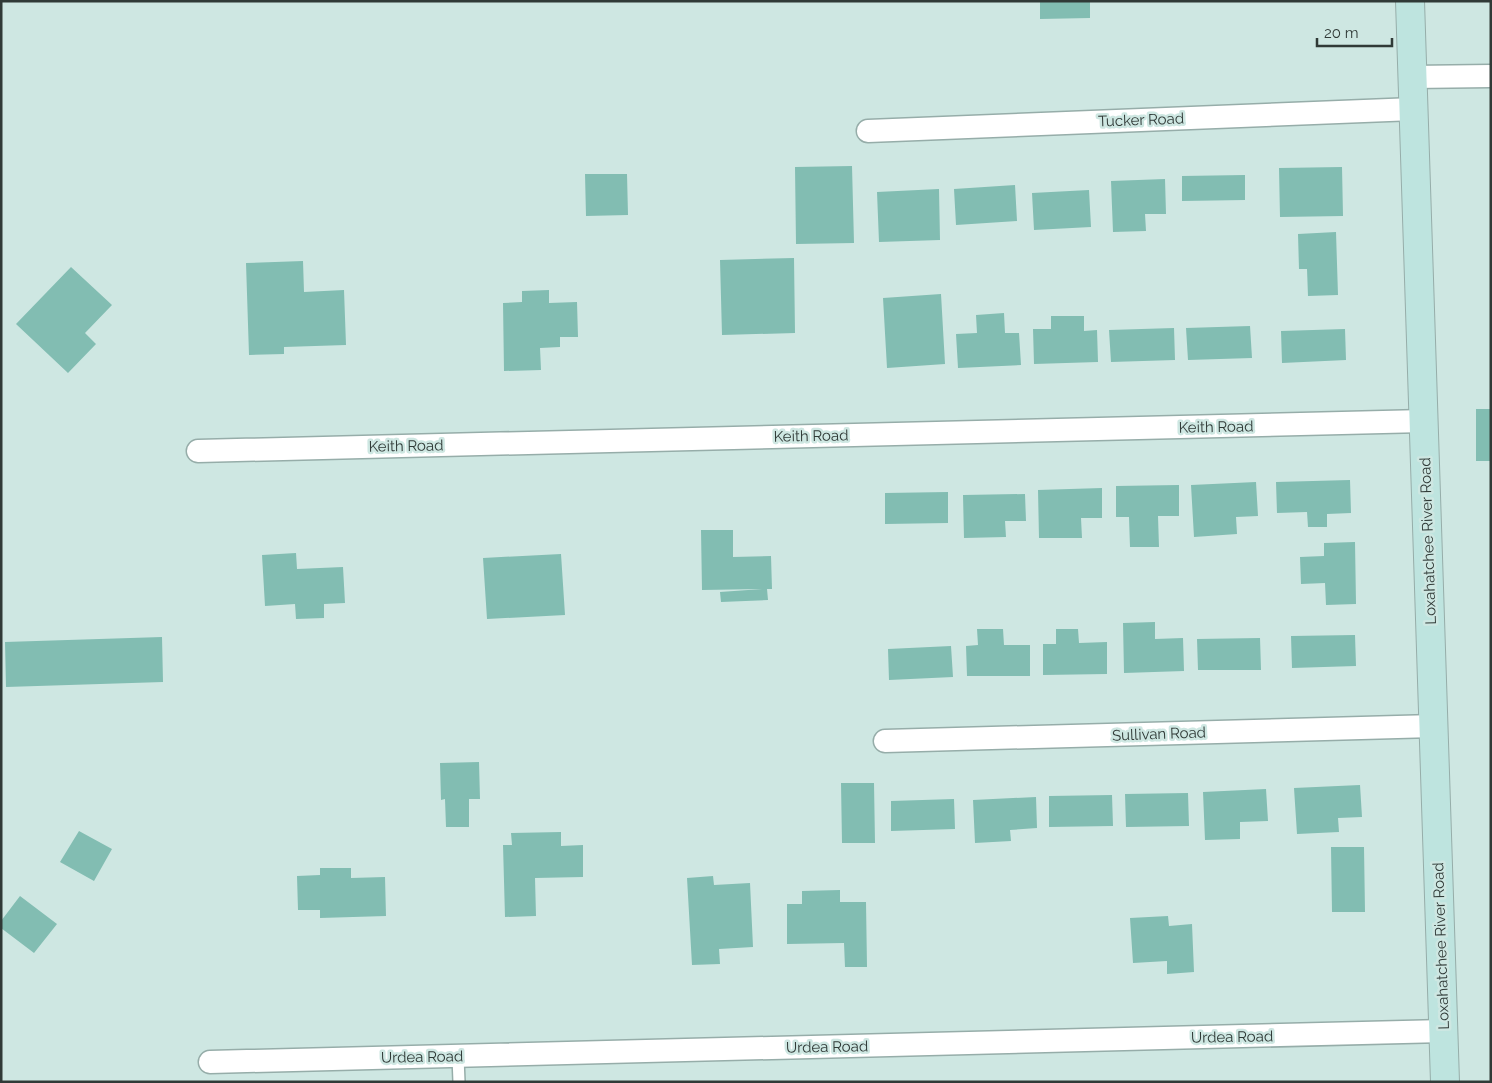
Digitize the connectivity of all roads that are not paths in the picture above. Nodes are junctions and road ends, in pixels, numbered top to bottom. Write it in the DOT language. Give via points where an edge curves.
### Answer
graph roads {
  1 [pos="1410,1"];
  2 [pos="1491,76"];
  3 [pos="1412,77"];
  4 [pos="1414,109"];
  5 [pos="868,131"];
  6 [pos="1424,422"];
  7 [pos="198,450"];
  8 [pos="1434,726"];
  9 [pos="884,741"];
  10 [pos="1444,1031"];
  11 [pos="458,1057"];
  12 [pos="210,1062"];
  13 [pos="459,1082"];
  14 [pos="1445,1082"];
  1 -- 3 [label="street, Loxahatchee River Road"];
  2 -- 3 [label="street"];
  3 -- 4 [label="street, Loxahatchee River Road"];
  4 -- 5 [label="street, Tucker Road"];
  4 -- 6 [label="street, Loxahatchee River Road"];
  6 -- 7 [label="street, Keith Road"];
  6 -- 8 [label="street, Loxahatchee River Road"];
  8 -- 9 [label="street, Sullivan Road"];
  8 -- 10 [label="street, Loxahatchee River Road"];
  10 -- 11 [label="street, Urdea Road"];
  10 -- 14 [label="street, Loxahatchee River Road"];
  11 -- 12 [label="street, Urdea Road"];
  11 -- 13 [label="lane"];
}
